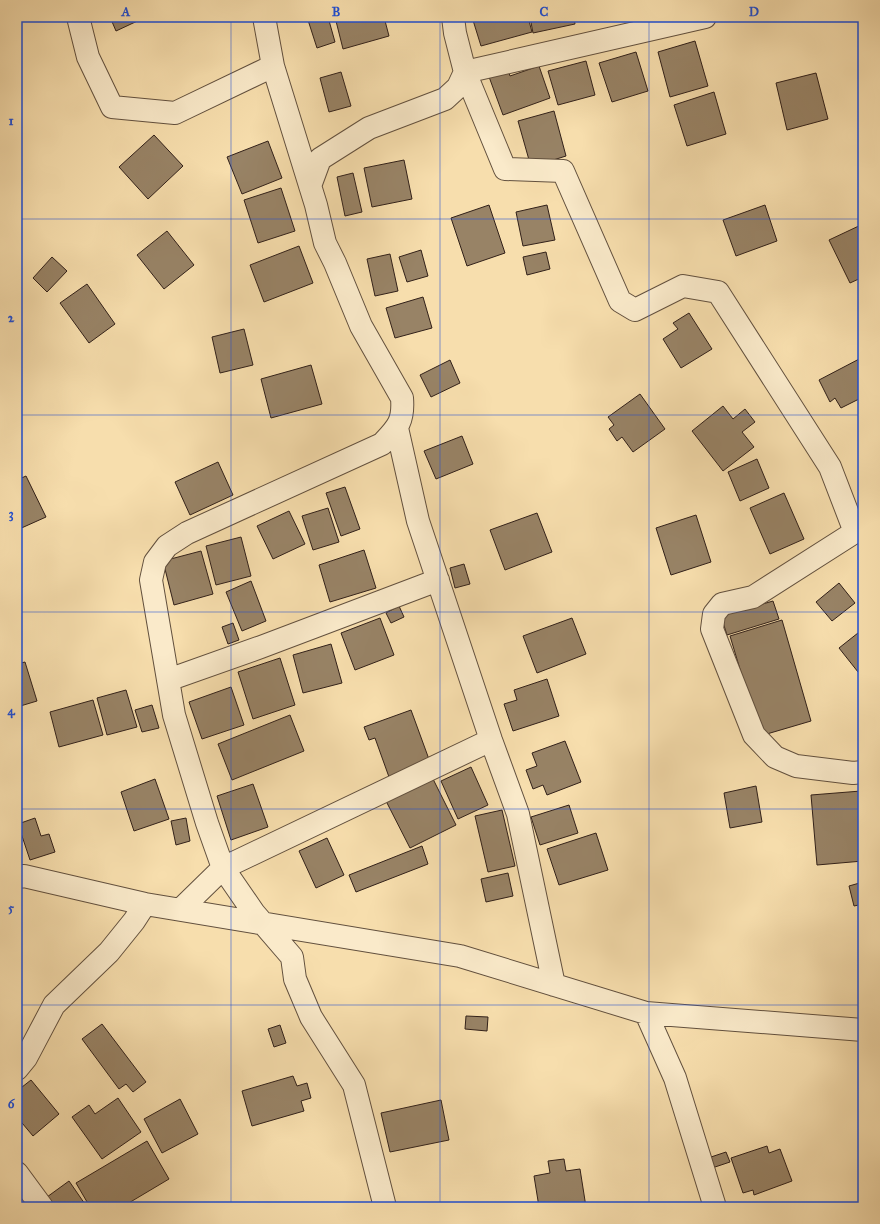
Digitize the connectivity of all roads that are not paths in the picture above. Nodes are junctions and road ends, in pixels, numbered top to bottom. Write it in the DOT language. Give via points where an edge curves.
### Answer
graph roads {
  1 [pos="78,17"];
  2 [pos="264,17"];
  3 [pos="453,17"];
  4 [pos="705,17"];
  5 [pos="273,66"];
  6 [pos="465,72"];
  7 [pos="310,186"];
  8 [pos="397,428"];
  9 [pos="438,580"];
  10 [pos="168,680"];
  11 [pos="491,740"];
  12 [pos="863,772"];
  13 [pos="223,868"];
  14 [pos="20,873"];
  15 [pos="145,904"];
  16 [pos="181,909"];
  17 [pos="262,922"];
  18 [pos="554,984"];
  19 [pos="646,1013"];
  20 [pos="863,1030"];
  21 [pos="17,1069"];
  22 [pos="17,1173"];
  23 [pos="42,1207"];
  24 [pos="385,1207"];
  25 [pos="715,1207"];
  1 -- 5 [label="street" via="88,57 112,107 175,113"];
  2 -- 5 [label="street"];
  3 -- 6 [label="street"];
  4 -- 6 [label="street"];
  5 -- 7 [label="street"];
  6 -- 7 [label="street" via="458,88 445,99 369,128 320,160"];
  6 -- 12 [label="street" via="505,169 562,170 620,301 635,310 683,286 718,292 830,467 855,532 753,597 722,604 714,614 712,629 754,735 775,757 796,766"];
  7 -- 8 [label="street" via="325,243 361,326 402,398 403,411"];
  8 -- 9 [label="street" via="418,521"];
  8 -- 10 [label="street" via="382,444 187,533 167,546 155,562 151,580"];
  9 -- 10 [label="street" via="261,648"];
  9 -- 11 [label="street"];
  10 -- 13 [label="street" via="174,715"];
  11 -- 13 [label="street"];
  11 -- 18 [label="street" via="518,814"];
  13 -- 16 [label="street"];
  13 -- 17 [label="street"];
  14 -- 15 [label="street"];
  15 -- 16 [label="street"];
  15 -- 21 [label="street" via="109,952 54,1005 26,1058"];
  16 -- 17 [label="street"];
  17 -- 18 [label="street" via="460,956"];
  17 -- 24 [label="street" via="292,957 295,979 311,1017 354,1085"];
  18 -- 19 [label="street"];
  19 -- 20 [label="street"];
  19 -- 25 [label="street" via="676,1078"];
  22 -- 23 [label="street"];
}
